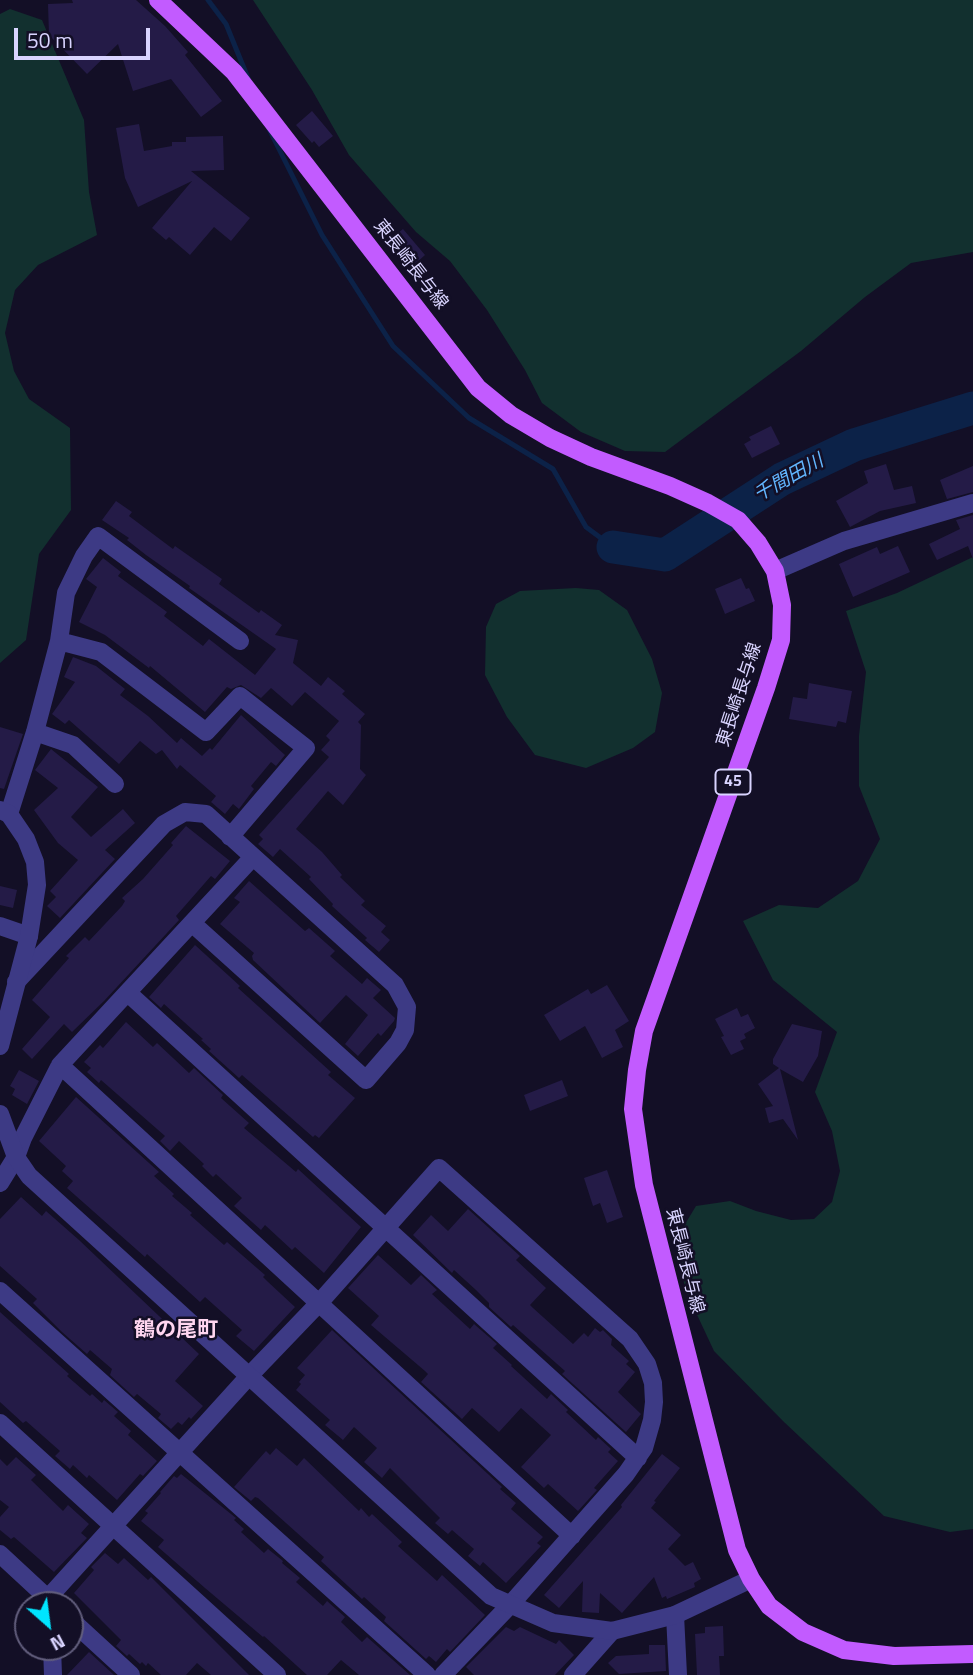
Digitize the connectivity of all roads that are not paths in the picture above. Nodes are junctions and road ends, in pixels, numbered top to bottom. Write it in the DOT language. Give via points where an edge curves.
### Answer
graph roads {
  1 [pos="158,0"];
  2 [pos="973,503"];
  3 [pos="775,571"];
  4 [pos="59,641"];
  5 [pos="240,641"];
  6 [pos="35,732"];
  7 [pos="115,783"];
  8 [pos="4,812"];
  9 [pos="230,837"];
  10 [pos="253,858"];
  11 [pos="193,924"];
  12 [pos="0,926"];
  13 [pos="29,936"];
  14 [pos="16,982"];
  15 [pos="128,993"];
  16 [pos="0,1046"];
  17 [pos="60,1065"];
  18 [pos="0,1114"];
  19 [pos="16,1157"];
  20 [pos="0,1183"];
  21 [pos="385,1226"];
  22 [pos="0,1291"];
  23 [pos="320,1302"];
  24 [pos="249,1376"];
  25 [pos="0,1423"];
  26 [pos="181,1452"];
  27 [pos="638,1458"];
  28 [pos="112,1525"];
  29 [pos="572,1536"];
  30 [pos="0,1554"];
  31 [pos="751,1579"];
  32 [pos="40,1591"];
  33 [pos="59,1591"];
  34 [pos="510,1605"];
  35 [pos="675,1615"];
  36 [pos="612,1631"];
  37 [pos="84,1632"];
  38 [pos="973,1654"];
  39 [pos="131,1675"];
  40 [pos="277,1675"];
  41 [pos="427,1675"];
  42 [pos="443,1675"];
  43 [pos="573,1675"];
  44 [pos="678,1675"];
  1 -- 3 [label="main road, 東長崎長与線 / 45" via="234,72 478,387 511,415 550,438 670,486 737,520"];
  2 -- 3 [label="street" via="844,541"];
  3 -- 31 [label="main road, 東長崎長与線 / 45" via="782,605 780,640 644,1031 633,1109 644,1185 681,1336 737,1550"];
  4 -- 5 [label="street" via="66,593 98,536"];
  4 -- 6 [label="street"];
  4 -- 9 [label="street" via="101,652 206,732 240,696 306,748"];
  6 -- 7 [label="street" via="74,745"];
  6 -- 8 [label="street"];
  8 -- 13 [label="street" via="26,839 36,862"];
  9 -- 10 [label="street"];
  9 -- 14 [label="street" via="206,814 185,812 164,824"];
  10 -- 11 [label="street"];
  10 -- 11 [label="street" via="402,996 407,1007 405,1030 381,1064 366,1080"];
  11 -- 15 [label="street"];
  12 -- 13 [label="street"];
  13 -- 14 [label="street"];
  14 -- 16 [label="street"];
  15 -- 17 [label="street"];
  15 -- 21 [label="street"];
  17 -- 19 [label="street"];
  17 -- 23 [label="street"];
  18 -- 19 [label="street"];
  19 -- 20 [label="street"];
  19 -- 24 [label="street" via="29,1176"];
  21 -- 23 [label="street"];
  21 -- 27 [label="street"];
  21 -- 27 [label="street" via="439,1168 630,1339 653,1383 652,1420"];
  22 -- 26 [label="street"];
  23 -- 24 [label="street"];
  23 -- 29 [label="street"];
  24 -- 26 [label="street"];
  24 -- 34 [label="street" via="491,1596"];
  25 -- 28 [label="street"];
  26 -- 28 [label="street"];
  26 -- 41 [label="street"];
  27 -- 29 [label="street"];
  28 -- 33 [label="street"];
  28 -- 40 [label="street"];
  29 -- 34 [label="street"];
  30 -- 32 [label="street"];
  31 -- 35 [label="street"];
  31 -- 38 [label="main road, 東長崎長与線 / 45" via="769,1606 803,1633 844,1650 894,1656"];
  34 -- 36 [label="street" via="553,1622"];
  34 -- 42 [label="street"];
  35 -- 36 [label="street"];
  35 -- 44 [label="street"];
  36 -- 43 [label="street"];
  37 -- 39 [label="street"];
}
